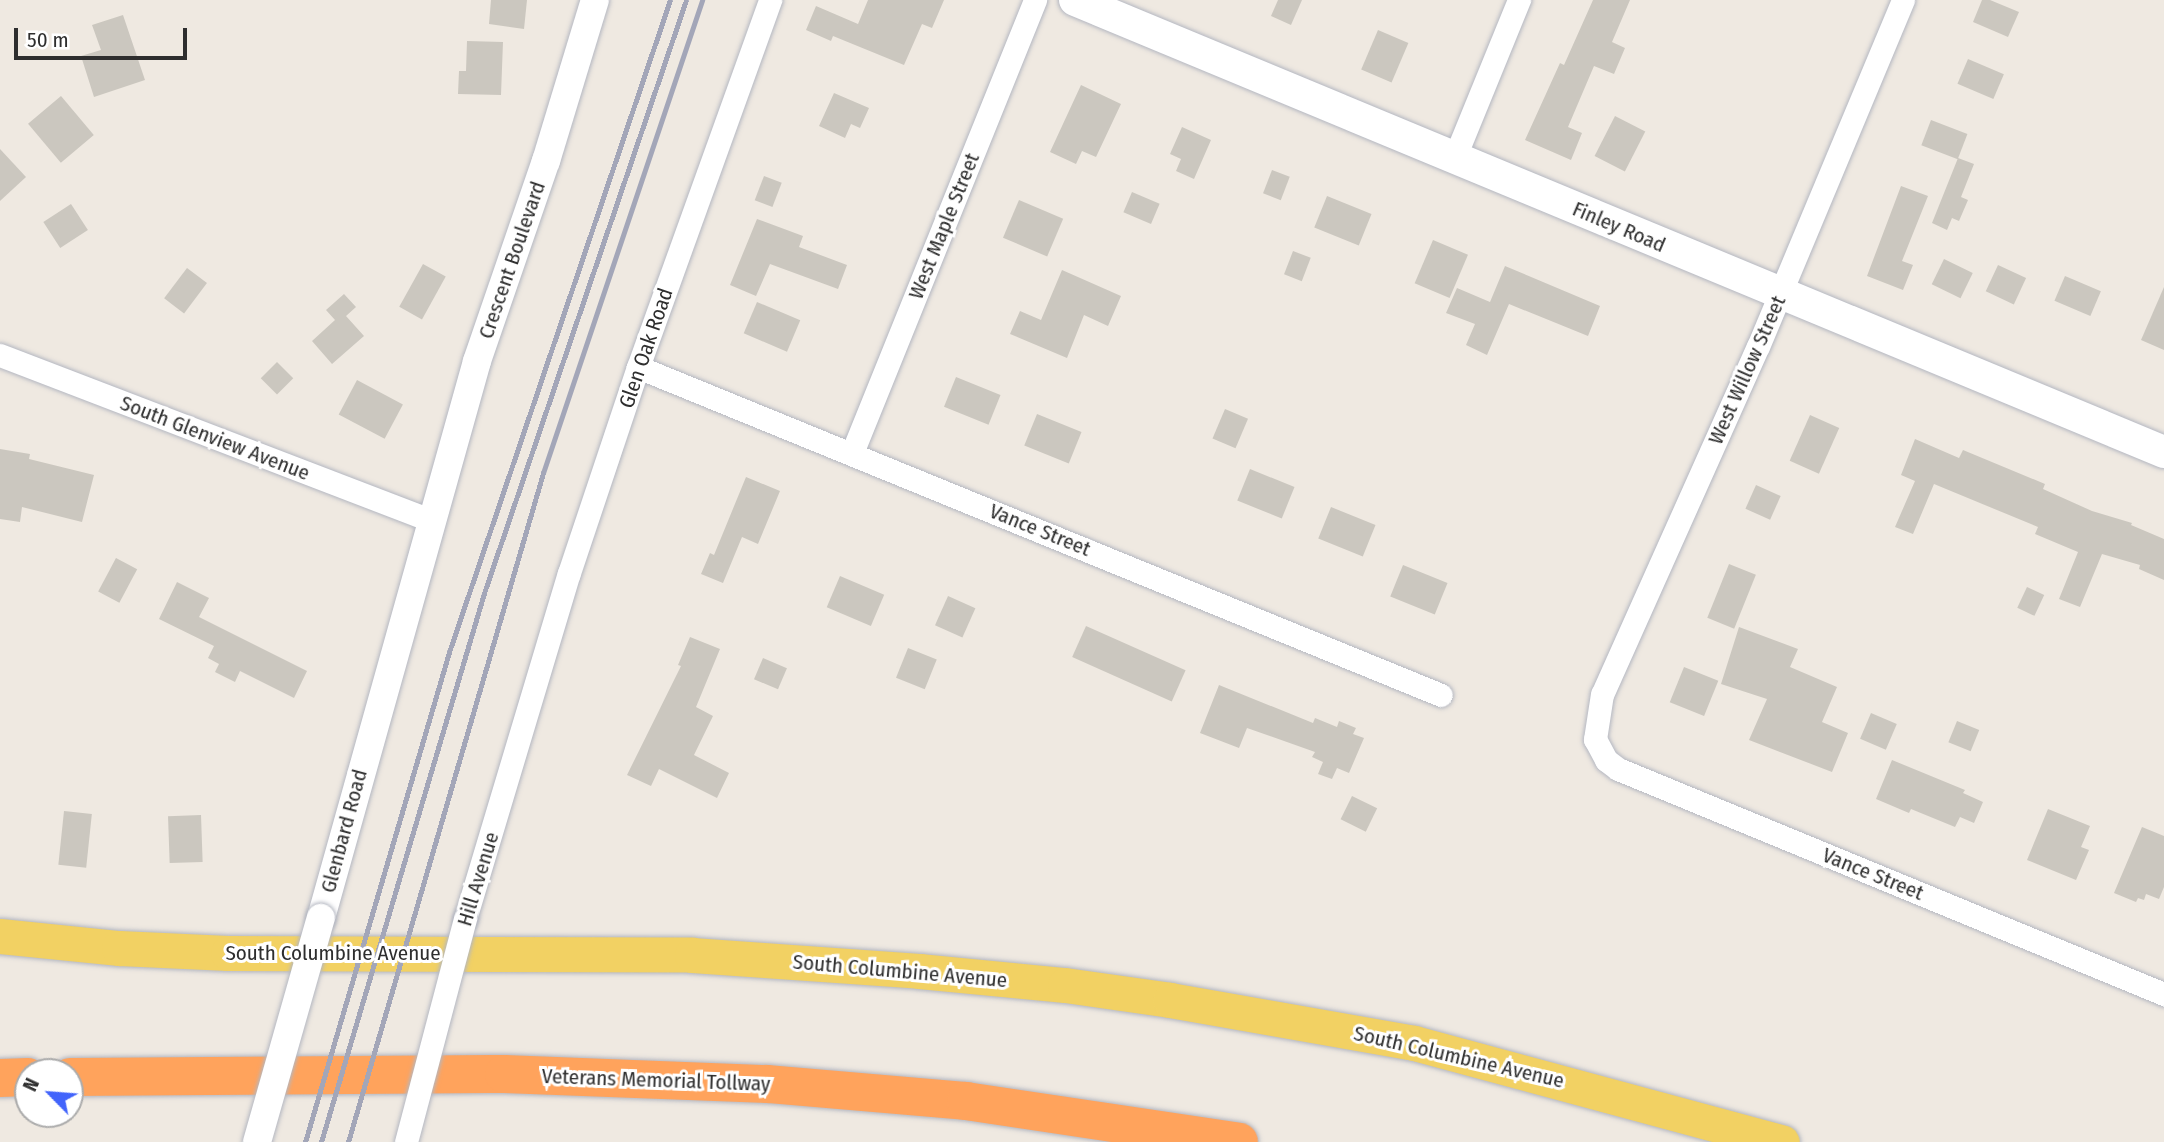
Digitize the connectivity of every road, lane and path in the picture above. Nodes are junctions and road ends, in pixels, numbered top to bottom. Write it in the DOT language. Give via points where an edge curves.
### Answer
graph roads {
  1 [pos="595,0"];
  2 [pos="770,0"];
  3 [pos="1035,0"];
  4 [pos="1075,0"];
  5 [pos="1519,0"];
  6 [pos="1903,0"];
  7 [pos="1454,159"];
  8 [pos="1780,295"];
  9 [pos="0,355"];
  10 [pos="638,367"];
  11 [pos="2164,452"];
  12 [pos="852,453"];
  13 [pos="430,520"];
  14 [pos="1441,695"];
  15 [pos="532,699"];
  16 [pos="1595,739"];
  17 [pos="0,936"];
  18 [pos="2164,994"];
  19 [pos="84,1077"];
  20 [pos="257,1142"];
  21 [pos="406,1142"];
  22 [pos="1238,1142"];
  23 [pos="1782,1142"];
  1 -- 13 [label="street, Crescent Boulevard"];
  2 -- 10 [label="street, Glen Oak Road"];
  3 -- 12 [label="street, West Maple Street"];
  4 -- 7 [label="main road, Finley Road"];
  5 -- 7 [label="street"];
  6 -- 8 [label="street, West Willow Street"];
  7 -- 8 [label="main road, Finley Road"];
  8 -- 11 [label="main road, Finley Road"];
  8 -- 16 [label="street, West Willow Street" via="1602,694"];
  9 -- 13 [label="street, South Glenview Avenue"];
  10 -- 12 [label="street, Vance Street"];
  10 -- 15 [label="street, Glen Oak Road"];
  12 -- 14 [label="street, Vance Street"];
  13 -- 20 [label="street, Glenbard Road, bridge"];
  15 -- 21 [label="street, Hill Avenue, bridge" via="465,919"];
  16 -- 18 [label="street, Vance Street" via="1606,760 1618,769"];
  17 -- 23 [label="main road, South Columbine Avenue" via="228,953 692,955 1065,985 1414,1043"];
  19 -- 22 [label="highway, Veterans Memorial Tollway" via="504,1074 768,1084 967,1101"];
}
